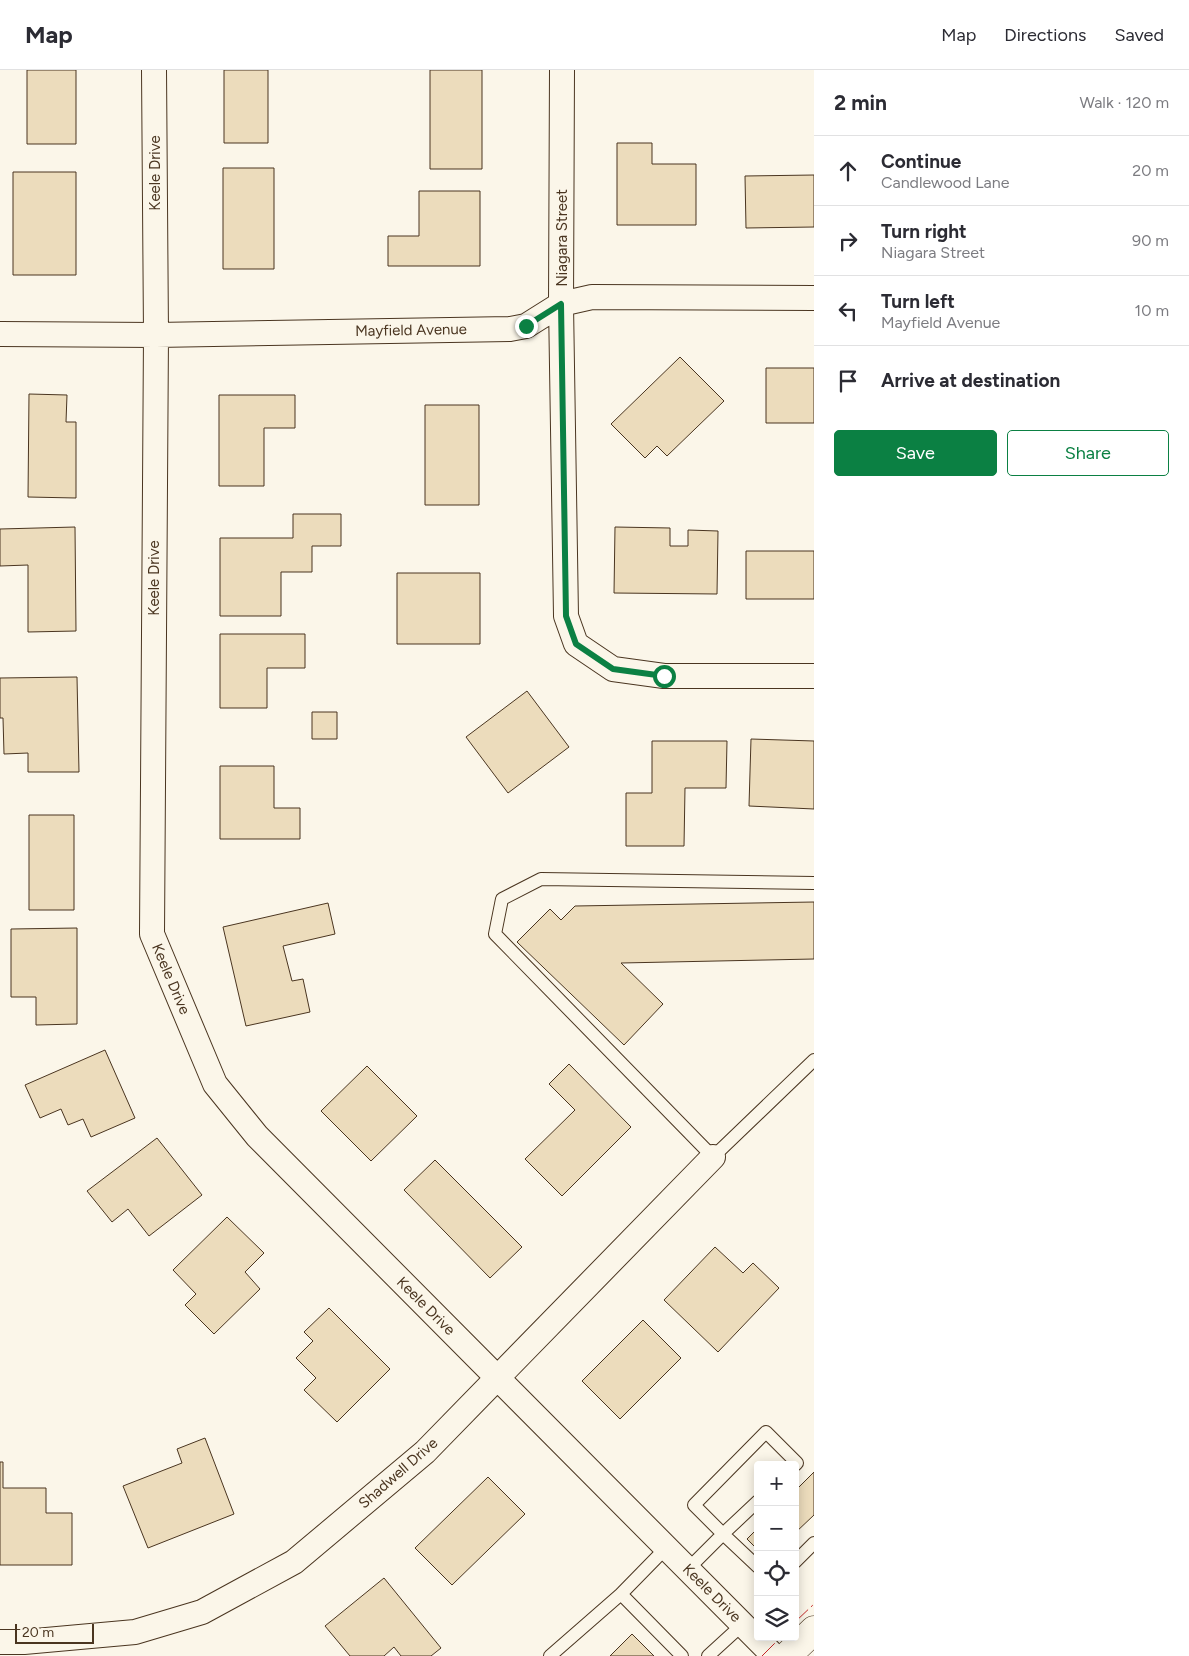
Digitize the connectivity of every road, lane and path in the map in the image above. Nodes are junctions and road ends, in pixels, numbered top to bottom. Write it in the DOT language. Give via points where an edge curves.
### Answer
graph roads {
  1 [pos="154,70"];
  2 [pos="562,70"];
  3 [pos="814,298"];
  4 [pos="561,304"];
  5 [pos="0,334"];
  6 [pos="156,335"];
  7 [pos="814,676"];
  8 [pos="814,883"];
  9 [pos="814,1060"];
  10 [pos="713,1157"];
  11 [pos="497,1378"];
  12 [pos="794,1461"];
  13 [pos="754,1504"];
  14 [pos="723,1534"];
  15 [pos="814,1543"];
  16 [pos="666,1548"];
  17 [pos="799,1558"];
  18 [pos="754,1563"];
  19 [pos="688,1570"];
  20 [pos="621,1594"];
  21 [pos="743,1624"];
  22 [pos="814,1630"];
  23 [pos="0,1642"];
  24 [pos="550,1656"];
  25 [pos="682,1656"];
  26 [pos="708,1656"];
  27 [pos="774,1656"];
  28 [pos="787,1656"];
  1 -- 6 [label="street, Keele Drive"];
  2 -- 4 [label="street, Niagara Street"];
  3 -- 4 [label="street, Mayfield Avenue" via="592,297"];
  4 -- 6 [label="street, Mayfield Avenue" via="526,326 510,329"];
  4 -- 7 [label="street, Niagara Street" via="566,616 576,644 613,669 664,676"];
  5 -- 6 [label="street, Mayfield Avenue"];
  6 -- 11 [label="street, Keele Drive" via="152,934 215,1084 257,1136"];
  8 -- 10 [label="lane" via="540,879 502,899 495,934"];
  9 -- 10 [label="lane"];
  10 -- 11 [label="street, Shadwell Drive"];
  11 -- 16 [label="street, Keele Drive"];
  11 -- 23 [label="street, Shadwell Drive" via="426,1452 294,1562 202,1612 135,1632"];
  12 -- 14 [label="lane" via="766,1432 694,1505"];
  13 -- 14 [label="lane"];
  14 -- 18 [label="lane"];
  14 -- 19 [label="lane"];
  15 -- 17 [label="lane"];
  16 -- 19 [label="street, Keele Drive"];
  16 -- 20 [label="lane"];
  19 -- 21 [label="street, Keele Drive"];
  20 -- 24 [label="lane"];
  20 -- 25 [label="lane"];
  21 -- 26 [label="lane"];
  21 -- 27 [label="street, Keele Drive"];
  22 -- 28 [label="main road"];
}
